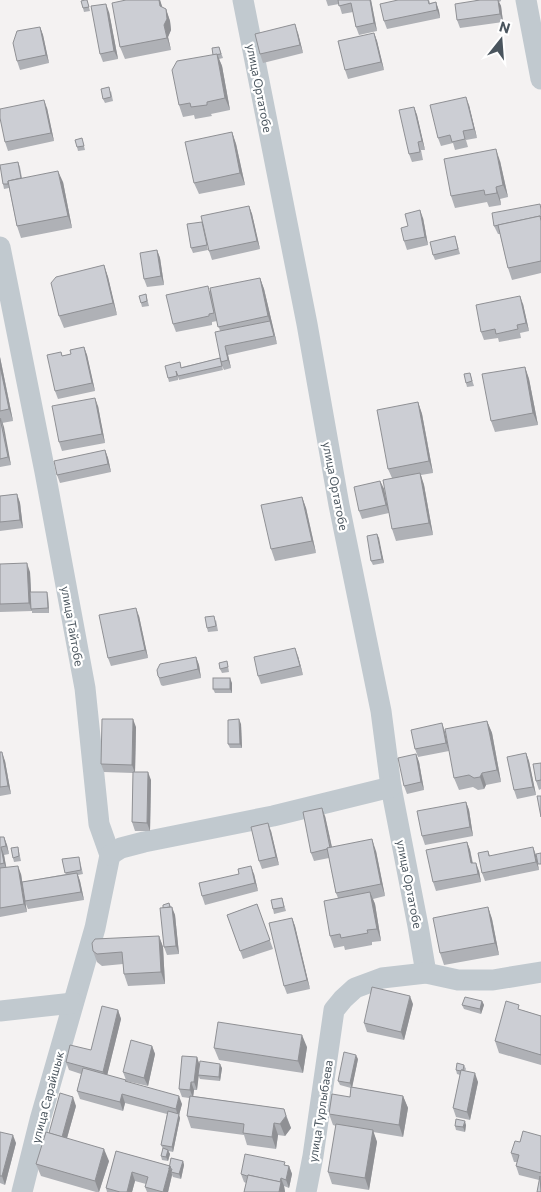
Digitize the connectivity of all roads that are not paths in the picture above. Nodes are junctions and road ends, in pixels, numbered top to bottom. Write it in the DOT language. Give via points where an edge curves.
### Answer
graph roads {
  1 [pos="243,0"];
  2 [pos="526,0"];
  3 [pos="541,79"];
  4 [pos="0,247"];
  5 [pos="391,787"];
  6 [pos="110,855"];
  7 [pos="541,972"];
  8 [pos="426,973"];
  9 [pos="74,1003"];
  10 [pos="0,1011"];
  11 [pos="22,1192"];
  12 [pos="306,1192"];
  1 -- 5 [label="street, улица Ортатобе" via="381,711"];
  2 -- 3 [label="street"];
  4 -- 6 [label="street, улица Тайтобе" via="85,688 99,824"];
  5 -- 6 [label="street" via="273,816 144,842 121,848"];
  5 -- 8 [label="street, улица Ортатобе"];
  6 -- 9 [label="street" via="95,928"];
  7 -- 8 [label="street, улица Турлыбаева" via="493,980 458,980"];
  8 -- 12 [label="street, улица Турлыбаева" via="382,978 355,988 334,1010"];
  9 -- 10 [label="street"];
  9 -- 11 [label="street, улица Сарайшык"];
}
